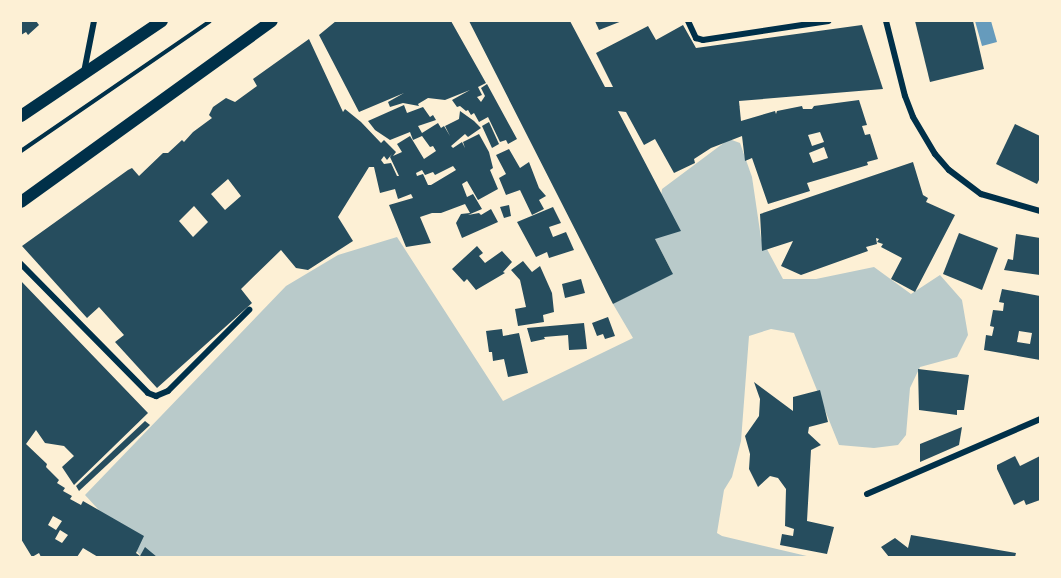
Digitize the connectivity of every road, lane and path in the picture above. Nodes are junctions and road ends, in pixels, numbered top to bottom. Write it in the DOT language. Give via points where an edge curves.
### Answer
graph roads {
  1 [pos="94,21"];
  2 [pos="162,21"];
  3 [pos="210,21"];
  4 [pos="272,21"];
  5 [pos="688,21"];
  6 [pos="829,21"];
  7 [pos="886,21"];
  8 [pos="84,72"];
  9 [pos="21,116"];
  10 [pos="21,152"];
  11 [pos="21,202"];
  12 [pos="1040,212"];
  13 [pos="21,264"];
  14 [pos="249,310"];
  15 [pos="1040,419"];
  16 [pos="867,494"];
  1 -- 8 [label="street"];
  2 -- 8 [label="main road"];
  3 -- 10 [label="path"];
  4 -- 11 [label="main road"];
  5 -- 6 [label="street" via="696,38 703,40"];
  7 -- 12 [label="street" via="905,96 935,154 981,194"];
  8 -- 9 [label="main road"];
  13 -- 14 [label="street" via="148,393 156,396 168,391"];
  15 -- 16 [label="street"];
}
